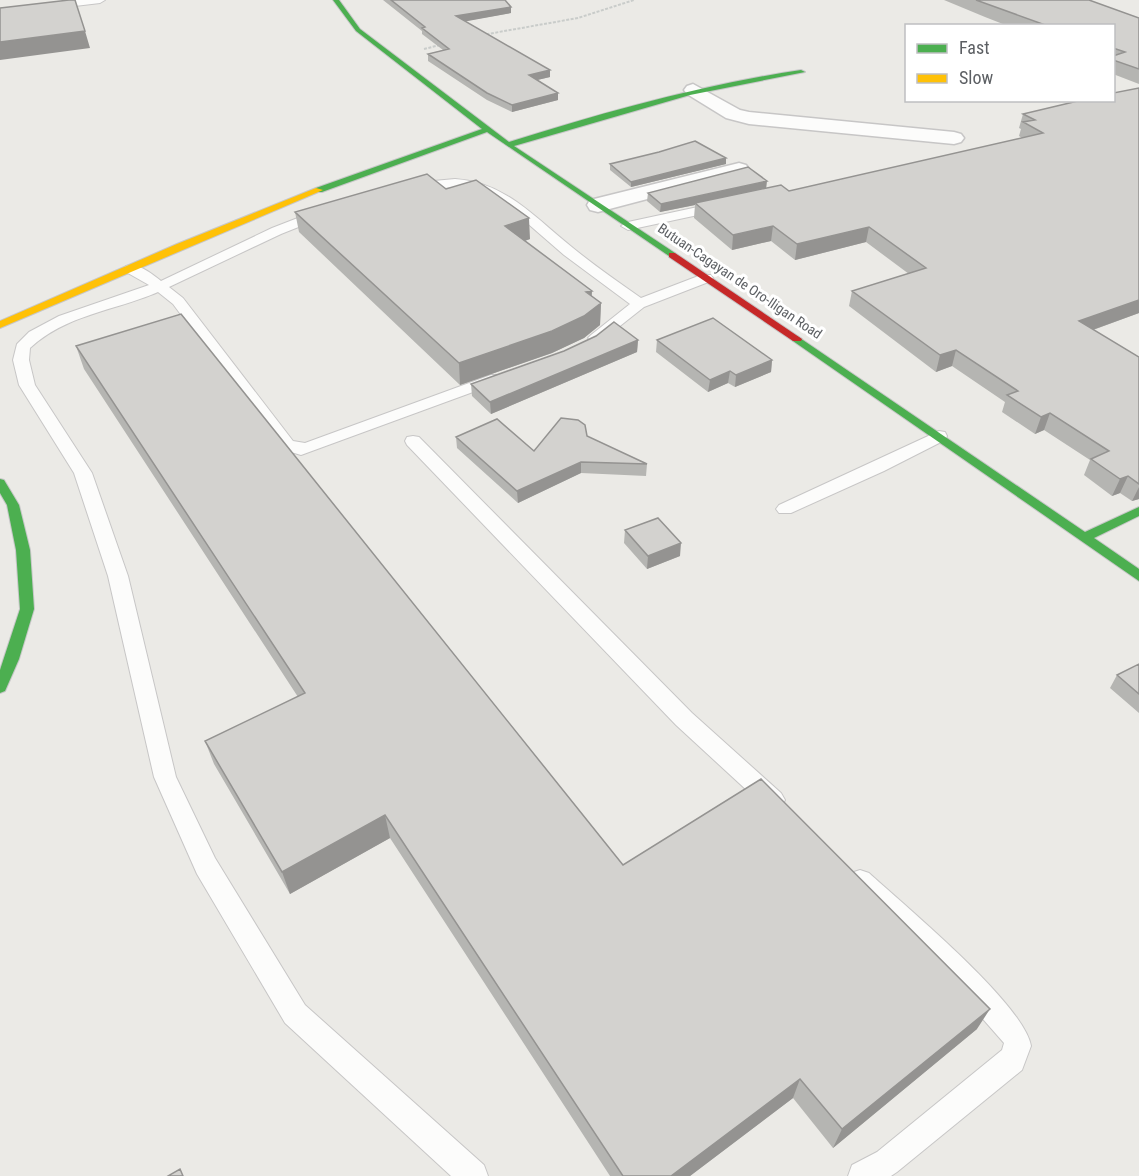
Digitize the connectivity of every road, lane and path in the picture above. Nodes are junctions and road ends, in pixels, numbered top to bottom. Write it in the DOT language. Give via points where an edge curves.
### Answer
graph roads {
  1 [pos="99,0"];
  2 [pos="336,0"];
  3 [pos="634,0"];
  4 [pos="0,12"];
  5 [pos="477,36"];
  6 [pos="445,44"];
  7 [pos="391,57"];
  8 [pos="801,72"];
  9 [pos="693,90"];
  10 [pos="486,130"];
  11 [pos="954,138"];
  12 [pos="508,146"];
  13 [pos="739,169"];
  14 [pos="393,191"];
  15 [pos="735,203"];
  16 [pos="598,206"];
  17 [pos="338,207"];
  18 [pos="628,226"];
  19 [pos="131,268"];
  20 [pos="706,278"];
  21 [pos="160,286"];
  22 [pos="639,304"];
  23 [pos="0,325"];
  24 [pos="579,348"];
  25 [pos="508,375"];
  26 [pos="939,436"];
  27 [pos="413,441"];
  28 [pos="0,483"];
  29 [pos="785,509"];
  30 [pos="1139,511"];
  31 [pos="1086,537"];
  32 [pos="1139,576"];
  33 [pos="0,687"];
  34 [pos="789,815"];
  35 [pos="841,863"];
  36 [pos="473,1176"];
  37 [pos="863,1176"];
  1 -- 4 [label="lane"];
  2 -- 7 [label="main road, Butuan-Cagayan de Oro-Iligan Road" via="358,30"];
  3 -- 5 [label="path" via="579,18"];
  6 -- 7 [label="path"];
  7 -- 10 [label="main road, Butuan-Cagayan de Oro-Iligan Road"];
  8 -- 9 [label="main road"];
  9 -- 11 [label="street" via="733,114 749,118"];
  9 -- 12 [label="main road"];
  10 -- 12 [label="main road, Butuan-Cagayan de Oro-Iligan Road"];
  10 -- 19 [label="main road" via="358,174"];
  12 -- 16 [label="main road, Butuan-Cagayan de Oro-Iligan Road"];
  13 -- 16 [label="street"];
  14 -- 22 [label="lane" via="444,183 489,190"];
  15 -- 18 [label="lane"];
  16 -- 18 [label="main road, Butuan-Cagayan de Oro-Iligan Road"];
  17 -- 21 [label="lane" via="293,222"];
  18 -- 20 [label="main road, Butuan-Cagayan de Oro-Iligan Road"];
  19 -- 21 [label="lane"];
  19 -- 23 [label="main road"];
  20 -- 22 [label="lane"];
  20 -- 26 [label="main road, Butuan-Cagayan de Oro-Iligan Road"];
  21 -- 25 [label="lane" via="178,301 287,445 296,449 311,447"];
  21 -- 36 [label="lane" via="32,336 22,347 27,385 87,483 118,576 165,777 206,866 295,1014"];
  22 -- 24 [label="lane"];
  26 -- 29 [label="lane"];
  26 -- 31 [label="main road, Butuan-Cagayan de Oro-Iligan Road"];
  27 -- 34 [label="lane" via="684,718"];
  28 -- 33 [label="main road" via="16,517 23,550 27,609"];
  30 -- 31 [label="main road"];
  31 -- 32 [label="main road, Butuan-Cagayan de Oro-Iligan Road"];
  35 -- 37 [label="lane" via="955,968 1013,1032 1019,1050 1012,1060 896,1155"];
}
